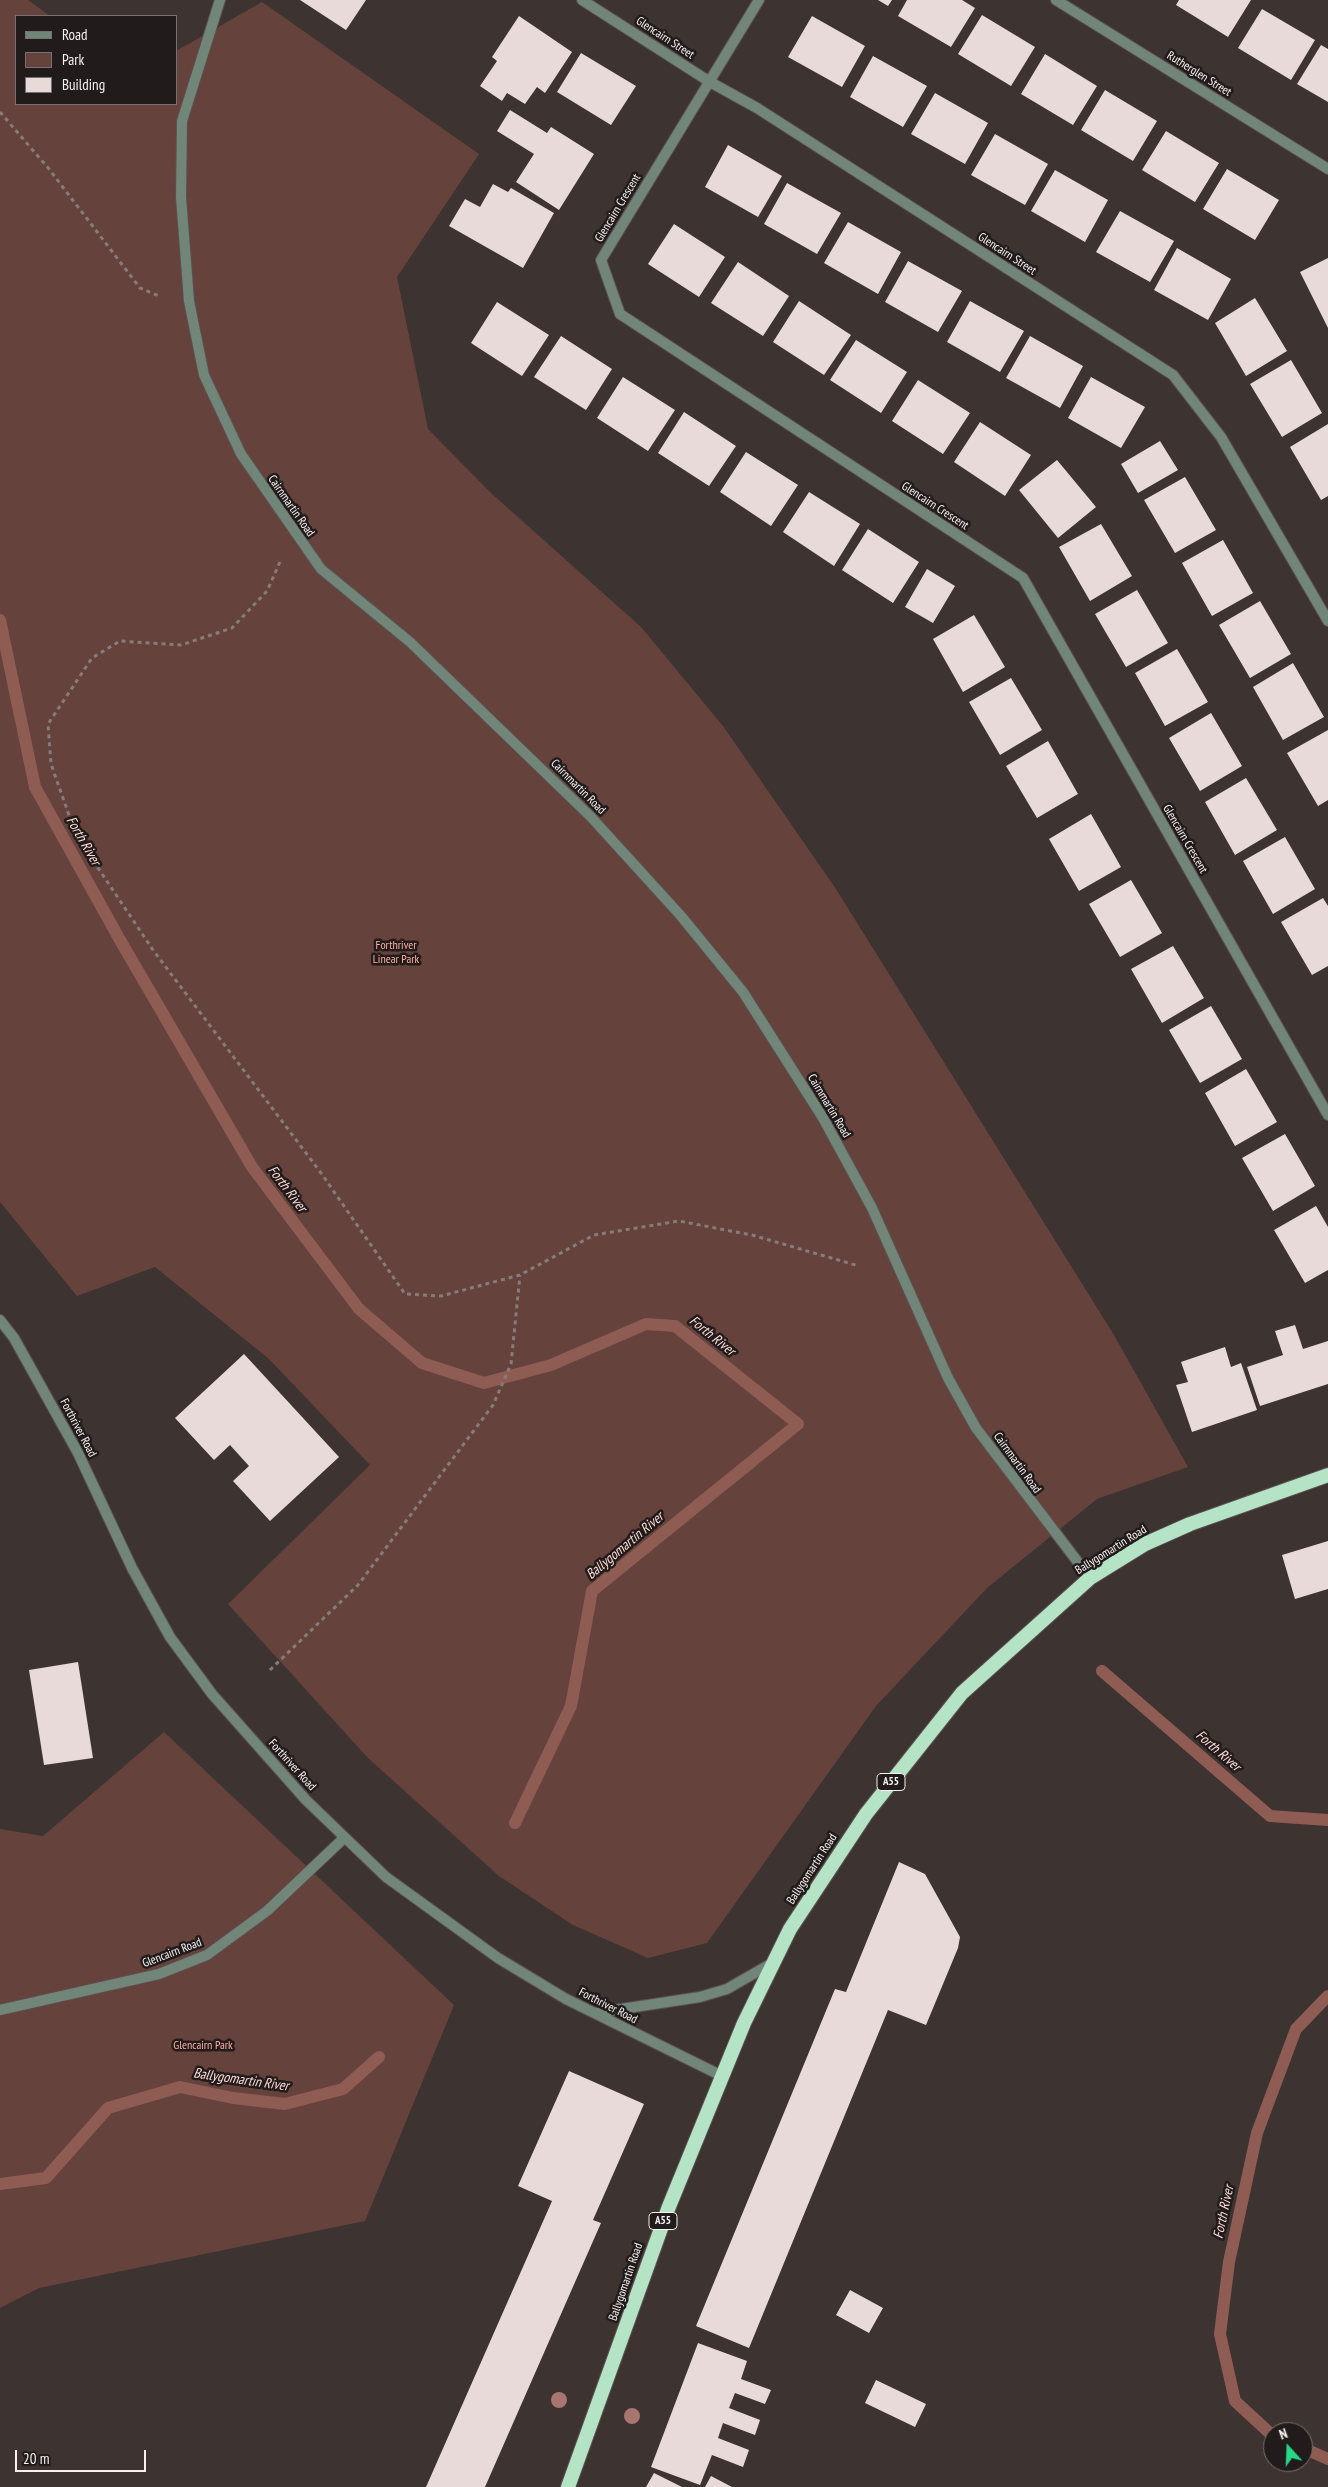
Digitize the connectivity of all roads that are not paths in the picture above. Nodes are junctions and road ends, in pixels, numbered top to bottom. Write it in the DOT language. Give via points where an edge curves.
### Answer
graph roads {
  1 [pos="220,0"];
  2 [pos="582,0"];
  3 [pos="758,0"];
  4 [pos="1056,0"];
  5 [pos="710,82"];
  6 [pos="1328,169"];
  7 [pos="1328,621"];
  8 [pos="1328,1115"];
  9 [pos="0,1320"];
  10 [pos="1328,1475"];
  11 [pos="1090,1578"];
  12 [pos="344,1838"];
  13 [pos="774,1961"];
  14 [pos="0,2010"];
  15 [pos="595,2013"];
  16 [pos="722,2076"];
  17 [pos="568,2487"];
  1 -- 11 [label="street, Cairnmartin Road" via="182,121 181,197 189,301 204,375 241,454 321,569 410,642 591,817 681,916 743,992 823,1118 872,1208 948,1378 976,1428"];
  2 -- 5 [label="street, Glencairn Street"];
  3 -- 5 [label="street, Glencairn Crescent"];
  4 -- 6 [label="street, Rutherglen Street"];
  5 -- 7 [label="street, Glencairn Street" via="757,108 1173,375 1221,437"];
  5 -- 8 [label="street, Glencairn Crescent" via="601,260 620,314 1023,578"];
  9 -- 12 [label="street, Forthriver Road" via="14,1338 78,1453 132,1568 170,1636 212,1694"];
  10 -- 11 [label="highway, Ballygomartin Road / A55" via="1190,1524 1145,1544"];
  11 -- 13 [label="highway, Ballygomartin Road / A55" via="962,1693 866,1814 790,1929"];
  12 -- 14 [label="street, Glencairn Road" via="267,1911 207,1955 160,1974"];
  12 -- 15 [label="street, Forthriver Road" via="386,1877 498,1958"];
  13 -- 15 [label="street" via="727,1989 700,1997"];
  13 -- 16 [label="highway, Ballygomartin Road / A55"];
  15 -- 16 [label="street, Forthriver Road"];
  16 -- 17 [label="highway, Ballygomartin Road / A55" via="668,2209"];
}
